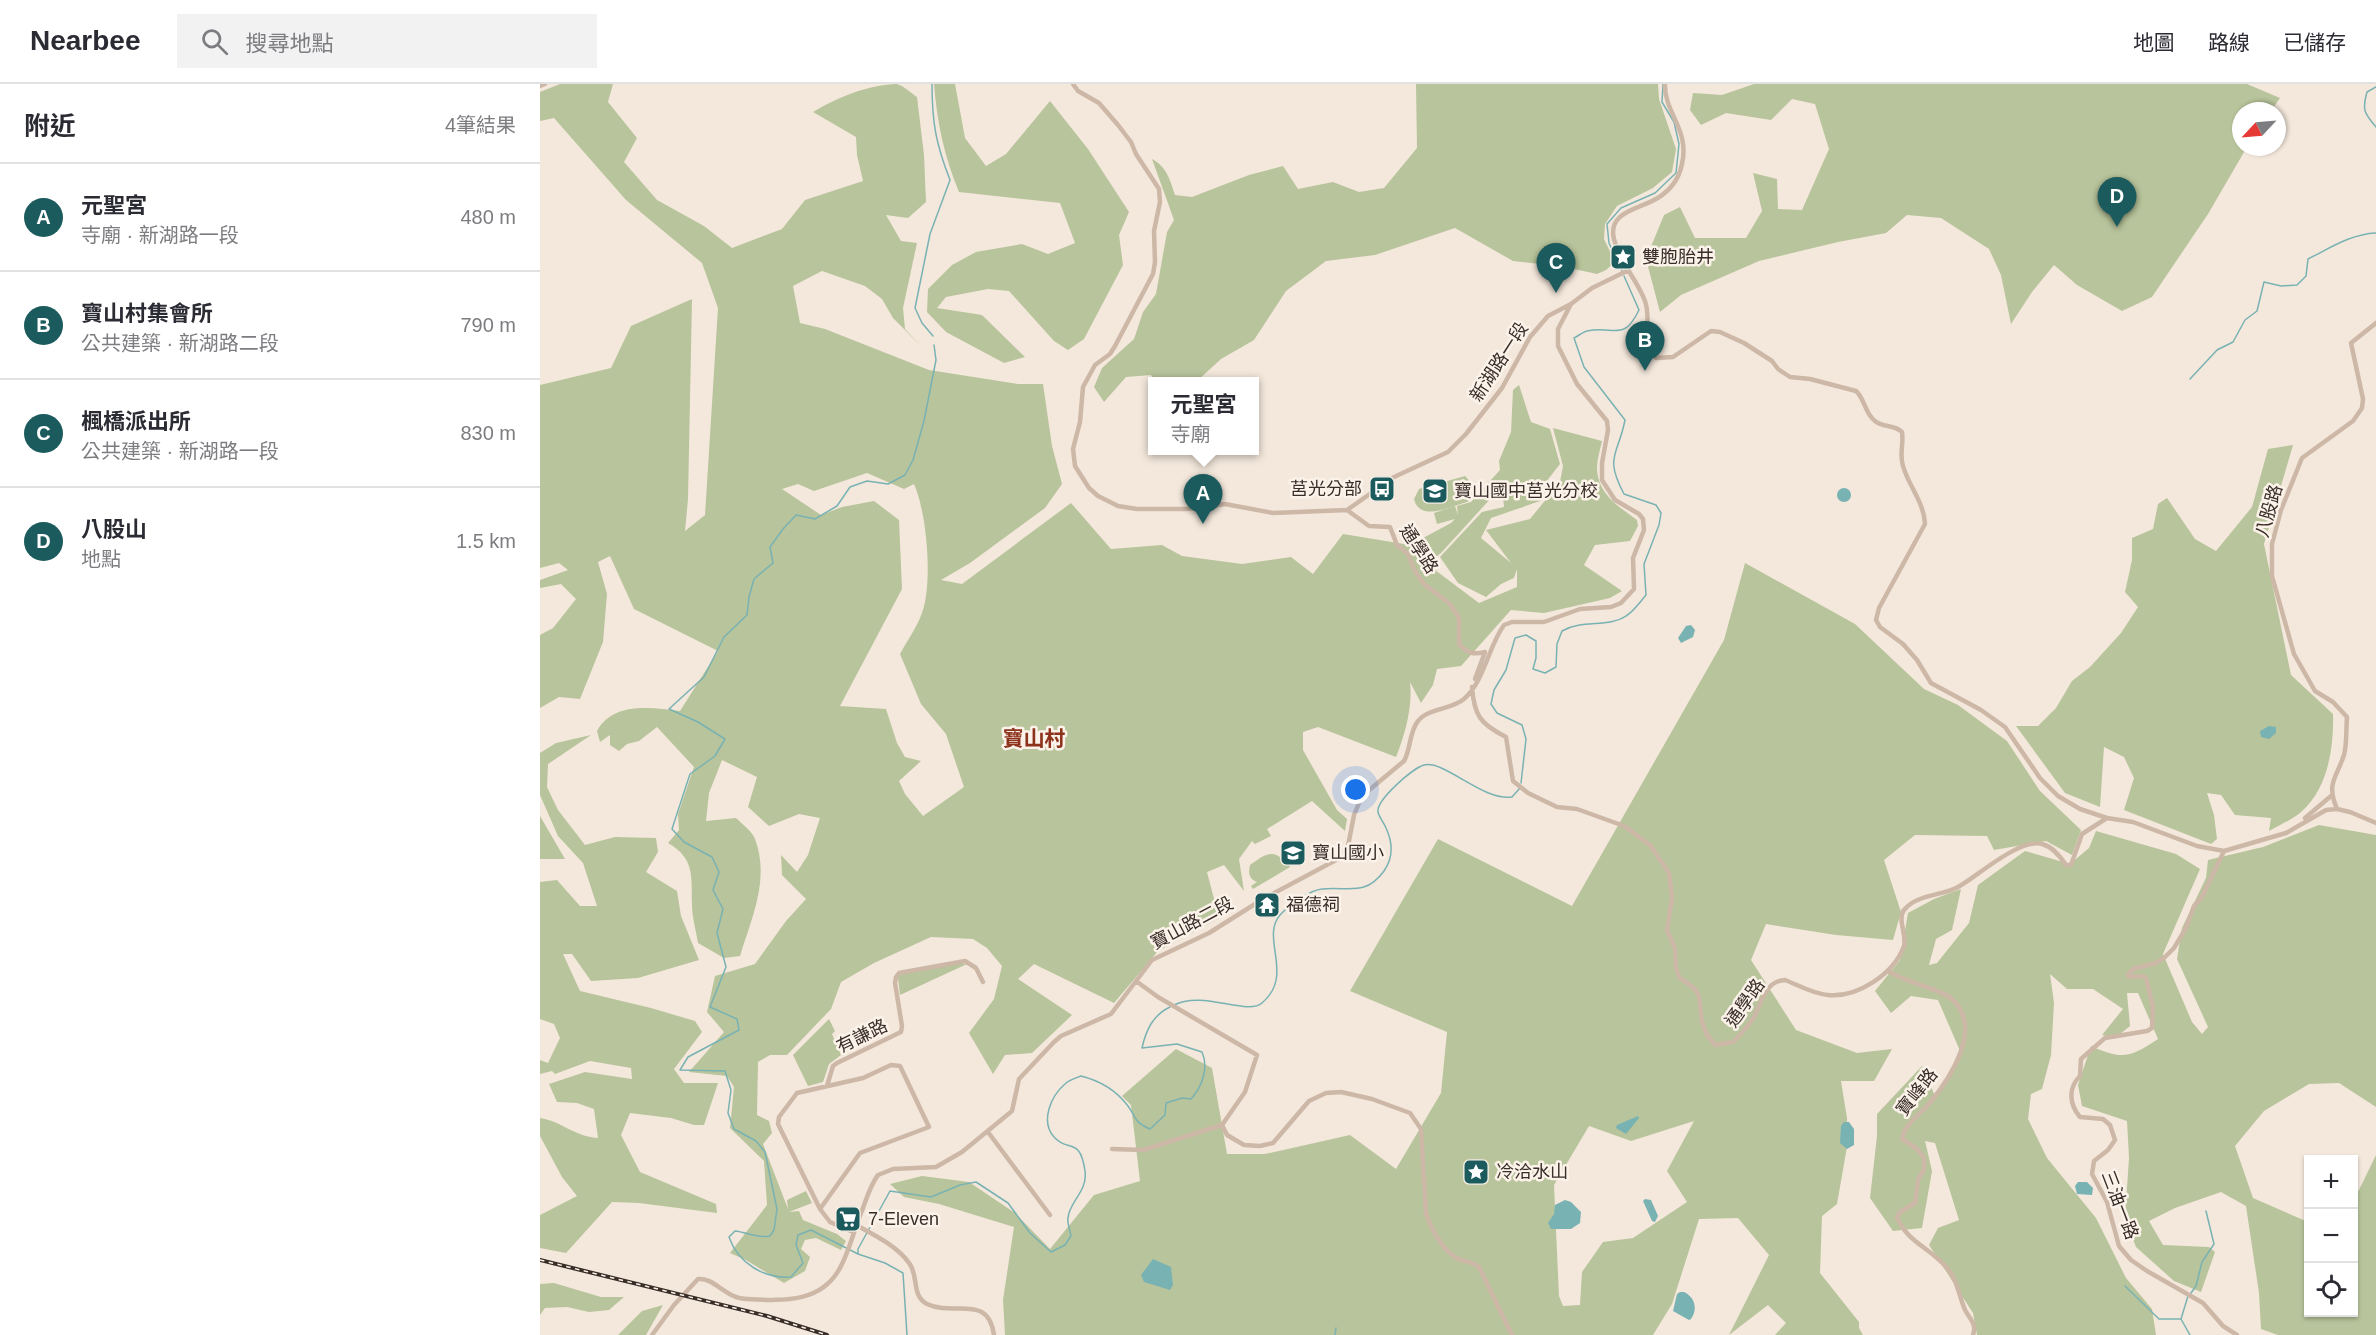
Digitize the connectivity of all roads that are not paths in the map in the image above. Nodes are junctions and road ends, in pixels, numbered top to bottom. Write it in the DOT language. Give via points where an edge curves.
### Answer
graph roads {
  1 [pos="545,84"];
  2 [pos="1073,84"];
  3 [pos="1665,84"];
  4 [pos="540,86"];
  5 [pos="1629,270"];
  6 [pos="1571,304"];
  7 [pos="2376,323"];
  8 [pos="1347,510"];
  9 [pos="1471,688"];
  10 [pos="2331,796"];
  11 [pos="2337,809"];
  12 [pos="2106,818"];
  13 [pos="2376,823"];
  14 [pos="2294,828"];
  15 [pos="2224,851"];
  16 [pos="1889,971"];
  17 [pos="983,981"];
  18 [pos="1136,981"];
  19 [pos="827,1086"];
  20 [pos="1222,1125"];
  21 [pos="988,1132"];
  22 [pos="1112,1149"];
  23 [pos="820,1209"];
  24 [pos="1050,1215"];
  25 [pos="856,1225"];
  26 [pos="853,1232"];
  27 [pos="651,1335"];
  28 [pos="994,1335"];
  29 [pos="1512,1335"];
  30 [pos="1973,1335"];
  31 [pos="2237,1335"];
  1 -- 4 [label="street"];
  2 -- 8 [label="street" via="1099,103 1118,125 1160,195 1151,277 1115,346 1095,365 1083,387 1073,449 1080,475 1098,496 1118,506 1137,509 1225,504 1273,513"];
  3 -- 5 [label="street" via="1683,137 1683,161 1674,184 1665,193 1625,213 1614,225 1618,252"];
  5 -- 6 [label="street, 新湖路一段"];
  5 -- 12 [label="street" via="1647,307 1648,347 1656,358 1673,357 1711,331 1720,332 1772,361 1790,377 1856,391 1877,423 1902,432 1903,466 1925,512 1925,524 1879,608 1878,624 1903,644 1931,683 2005,727 2034,771 2058,796"];
  6 -- 8 [label="street, 新湖路一段" via="1539,325 1502,388 1448,452 1394,477"];
  6 -- 9 [label="street, 寶山路二段" via="1558,328 1558,346 1577,384 1608,426 1602,480 1614,500 1643,519 1644,530 1633,558 1634,589 1621,603 1611,607 1580,609 1544,622 1507,624 1499,632"];
  7 -- 10 [label="street, 八股路" via="2351,343 2362,408 2353,421 2302,458 2272,544 2272,576 2294,654 2315,691 2347,717 2344,754 2333,779"];
  8 -- 9 [label="street, 通學路" via="1369,526 1390,527 1424,584 1450,604 1459,618 1458,644 1475,654 1485,652"];
  9 -- 16 [label="street, 通學路" via="1477,716 1506,737 1513,781 1557,807 1577,808 1624,825 1650,845 1669,873 1672,898 1667,930 1675,948 1676,968 1679,977 1695,989 1702,1022 1715,1045 1733,1042 1754,1019 1763,996 1778,980 1827,995 1848,994"];
  9 -- 18 [label="street, 寶山路二段" via="1464,699 1416,723 1404,761 1362,796 1348,846 1338,859 1209,933 1152,960"];
  10 -- 11 [label="street"];
  10 -- 14 [label="street"];
  11 -- 13 [label="street"];
  11 -- 14 [label="street" via="2321,812"];
  12 -- 15 [label="street" via="2122,819 2189,844"];
  12 -- 16 [label="street" via="2082,834 2071,865 2066,865 2052,848 2027,845 1990,864 1958,887 1905,908 1904,946"];
  14 -- 15 [label="street"];
  15 -- 31 [label="street, 三油一路" via="2174,948 2156,963 2129,971 2129,977 2146,978 2153,1007 2152,1028 2102,1040 2081,1059 2080,1076 2073,1083 2071,1096 2080,1117 2103,1119 2113,1131 2115,1140 2094,1161 2092,1174 2107,1202 2119,1246 2147,1271 2203,1303 2223,1326"];
  16 -- 30 [label="street, 寶峰路" via="1950,997 1964,1018 1966,1029 1959,1056 1929,1104 1904,1132 1902,1139 1916,1148 1924,1169 1915,1203 1897,1217 1912,1240 1947,1267 1974,1323"];
  17 -- 19 [label="street, 有謙路" via="976,968 965,961 898,973 901,1032 837,1062"];
  18 -- 20 [label="street" via="1257,1055 1245,1092"];
  18 -- 21 [label="street, 寶山路二段" via="1107,1017 1054,1042 1019,1078 1011,1111"];
  19 -- 23 [label="street" via="797,1094 778,1124"];
  19 -- 23 [label="street" via="863,1078 891,1065 900,1066 929,1127 860,1153"];
  20 -- 22 [label="street" via="1143,1150"];
  20 -- 29 [label="street" via="1227,1135 1244,1145 1274,1143 1309,1101 1326,1093 1341,1092 1410,1113 1421,1129 1429,1222 1448,1252 1479,1267"];
  21 -- 24 [label="street"];
  21 -- 25 [label="street, 寶山路二段" via="939,1166 892,1168 880,1173"];
  23 -- 26 [label="street" via="830,1222"];
  25 -- 26 [label="street, 寶山路二段"];
  25 -- 28 [label="street" via="908,1260 922,1301 947,1309 978,1310 990,1319"];
  26 -- 27 [label="street, 寶山路二段" via="846,1255 822,1290 808,1297 745,1300 727,1294 710,1280 698,1279"];
}
